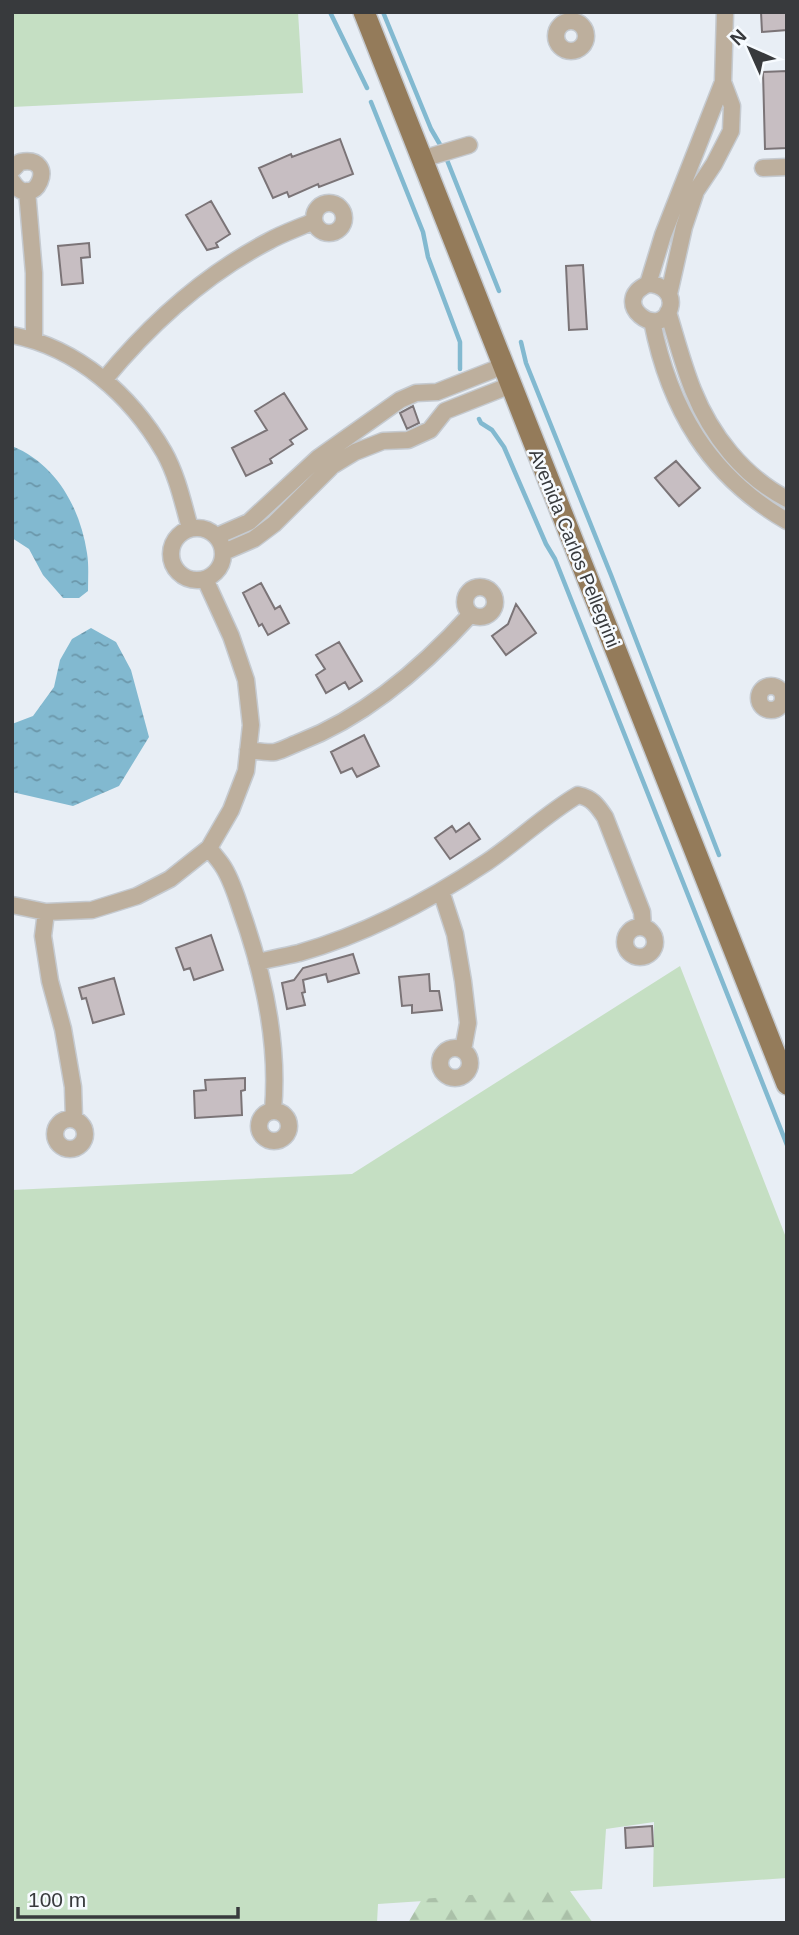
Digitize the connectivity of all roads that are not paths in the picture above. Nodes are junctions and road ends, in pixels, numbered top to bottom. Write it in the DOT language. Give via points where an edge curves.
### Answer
graph roads {
  1 [pos="364,12"];
  2 [pos="725,12"];
  3 [pos="723,82"];
  4 [pos="470,145"];
  5 [pos="422,159"];
  6 [pos="787,167"];
  7 [pos="763,168"];
  8 [pos="12,170"];
  9 [pos="12,181"];
  10 [pos="27,191"];
  11 [pos="314,221"];
  12 [pos="648,284"];
  13 [pos="669,294"];
  14 [pos="668,312"];
  15 [pos="652,321"];
  16 [pos="12,335"];
  17 [pos="34,339"];
  18 [pos="507,375"];
  19 [pos="104,380"];
  20 [pos="437,392"];
  21 [pos="445,411"];
  22 [pos="372,419"];
  23 [pos="383,441"];
  24 [pos="787,499"];
  25 [pos="787,521"];
  26 [pos="190,528"];
  27 [pos="217,536"];
  28 [pos="223,552"];
  29 [pos="205,579"];
  30 [pos="471,614"];
  31 [pos="248,750"];
  32 [pos="209,848"];
  33 [pos="441,891"];
  34 [pos="12,905"];
  35 [pos="46,912"];
  36 [pos="643,928"];
  37 [pos="257,962"];
  38 [pos="463,1049"];
  39 [pos="787,1084"];
  40 [pos="273,1110"];
  41 [pos="74,1119"];
  1 -- 5 [label="main road, Avenida Carlos Pellegrini"];
  2 -- 3 [label="street"];
  3 -- 12 [label="street"];
  3 -- 13 [label="street" via="733,106 731,131 696,191"];
  4 -- 5 [label="street"];
  5 -- 18 [label="main road, Avenida Carlos Pellegrini"];
  6 -- 7 [label="street"];
  8 -- 10 [label="street" via="25,160 38,166 39,184"];
  9 -- 10 [label="street"];
  10 -- 17 [label="street"];
  11 -- 19 [label="street" via="269,240 193,291 130,348"];
  12 -- 13 [label="street"];
  12 -- 15 [label="street" via="638,291 634,308 641,318"];
  13 -- 14 [label="street"];
  14 -- 15 [label="street"];
  14 -- 24 [label="street" via="693,390 719,439 749,472"];
  15 -- 25 [label="street" via="672,394 694,435 727,476"];
  16 -- 17 [label="street"];
  17 -- 19 [label="street" via="66,353"];
  18 -- 20 [label="street"];
  18 -- 21 [label="street"];
  18 -- 39 [label="main road, Avenida Carlos Pellegrini"];
  19 -- 26 [label="street" via="135,409 165,454"];
  20 -- 21 [label="street"];
  20 -- 22 [label="street" via="416,393"];
  21 -- 23 [label="street" via="430,430 408,440"];
  22 -- 23 [label="street"];
  22 -- 27 [label="street" via="318,458 249,522"];
  23 -- 28 [label="street" via="332,467 274,524 254,539"];
  26 -- 27 [label="street" via="203,527"];
  26 -- 29 [label="street" via="173,542 171,559 180,574"];
  27 -- 28 [label="street"];
  28 -- 29 [label="street" via="219,569"];
  29 -- 31 [label="street" via="246,680 251,725"];
  30 -- 31 [label="street" via="421,665 371,705 323,733 273,752"];
  31 -- 32 [label="street" via="246,771 231,810"];
  32 -- 35 [label="street" via="170,879 137,896 92,910"];
  32 -- 37 [label="street" via="234,890"];
  33 -- 36 [label="street" via="578,795 588,797 604,817 642,912"];
  33 -- 37 [label="street" via="348,936"];
  33 -- 38 [label="street" via="463,981 468,1023"];
  34 -- 35 [label="street"];
  35 -- 41 [label="street" via="43,936 73,1087"];
  37 -- 40 [label="street" via="276,1080"];
}
